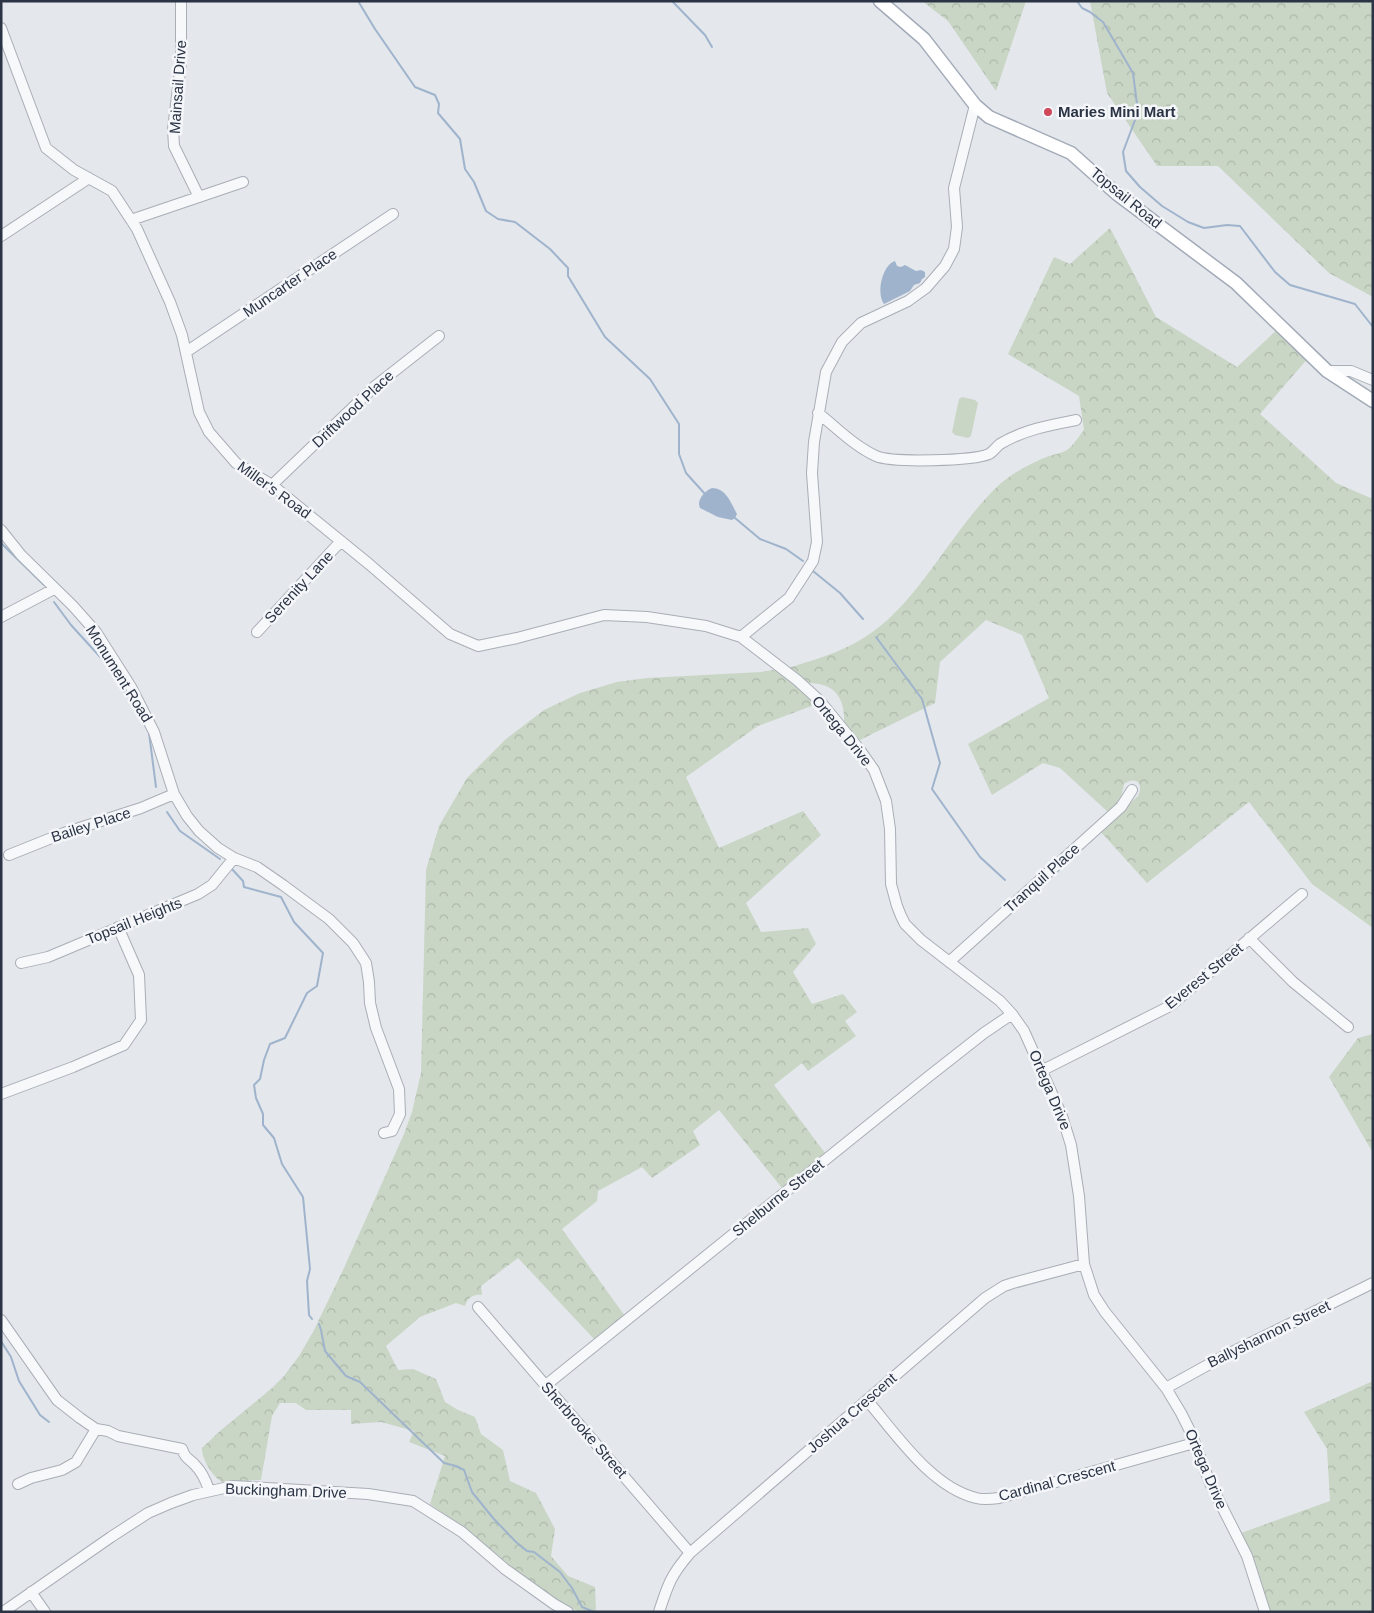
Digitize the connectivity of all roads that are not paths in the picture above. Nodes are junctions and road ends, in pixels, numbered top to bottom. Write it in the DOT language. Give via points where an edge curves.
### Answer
graph roads {
  1 [pos="181,1"];
  2 [pos="880,1"];
  3 [pos="1,28"];
  4 [pos="974,105"];
  5 [pos="88,178"];
  6 [pos="243,182"];
  7 [pos="199,197"];
  8 [pos="393,214"];
  9 [pos="131,220"];
  10 [pos="1,236"];
  11 [pos="439,336"];
  12 [pos="186,352"];
  13 [pos="1327,371"];
  14 [pos="1373,380"];
  15 [pos="1373,401"];
  16 [pos="818,413"];
  17 [pos="1076,420"];
  18 [pos="272,485"];
  19 [pos="1,530"];
  20 [pos="341,541"];
  21 [pos="54,588"];
  22 [pos="1,617"];
  23 [pos="257,632"];
  24 [pos="740,637"];
  25 [pos="1132,790"];
  26 [pos="174,794"];
  27 [pos="9,855"];
  28 [pos="234,858"];
  29 [pos="1302,894"];
  30 [pos="118,927"];
  31 [pos="1249,938"];
  32 [pos="949,962"];
  33 [pos="21,963"];
  34 [pos="1012,1014"];
  35 [pos="1348,1027"];
  36 [pos="1043,1070"];
  37 [pos="1,1094"];
  38 [pos="384,1132"];
  39 [pos="1084,1264"];
  40 [pos="1373,1283"];
  41 [pos="478,1307"];
  42 [pos="1,1320"];
  43 [pos="546,1386"];
  44 [pos="1166,1388"];
  45 [pos="867,1400"];
  46 [pos="96,1429"];
  47 [pos="1194,1443"];
  48 [pos="18,1484"];
  49 [pos="209,1490"];
  50 [pos="690,1553"];
  51 [pos="31,1592"];
  52 [pos="3,1612"];
  53 [pos="45,1612"];
  54 [pos="568,1612"];
  55 [pos="659,1612"];
  56 [pos="1265,1612"];
  1 -- 7 [label="street, Mainsail Drive" via="181,63 174,146"];
  2 -- 4 [label="main road, Topsail Road" via="924,39"];
  3 -- 5 [label="street, Miller's Road" via="46,148"];
  4 -- 13 [label="main road, Topsail Road" via="989,117 1071,153 1117,194 1236,282"];
  4 -- 16 [label="street" via="954,188 957,227 954,249 945,266 926,288 908,301 861,322 842,342 826,372"];
  5 -- 9 [label="street, Miller's Road" via="112,191"];
  5 -- 10 [label="street"];
  6 -- 7 [label="street"];
  7 -- 9 [label="street"];
  8 -- 12 [label="street, Muncarter Place"];
  9 -- 12 [label="street, Miller's Road" via="170,302"];
  11 -- 18 [label="street, Driftwood Place" via="374,387"];
  12 -- 18 [label="street, Miller's Road" via="200,412 209,432 236,463"];
  13 -- 14 [label="street" via="1350,371"];
  13 -- 15 [label="main road, Topsail Road"];
  16 -- 17 [label="street" via="876,457 892,459 972,458 990,454 1000,444 1035,429"];
  16 -- 24 [label="street" via="812,473 817,542 813,562 789,598"];
  18 -- 20 [label="street, Miller's Road"];
  19 -- 21 [label="street, Monument Road" via="20,555"];
  20 -- 23 [label="street, Serenity Lane"];
  20 -- 24 [label="street, Miller's Road" via="450,634 478,646 604,615 669,619"];
  21 -- 22 [label="street"];
  21 -- 26 [label="street, Monument Road" via="96,632 131,687 154,732"];
  24 -- 32 [label="street, Ortega Drive" via="808,690 870,763 888,810 890,873 897,906 905,924"];
  25 -- 32 [label="street, Tranquil Place" via="1121,807"];
  26 -- 27 [label="street, Bailey Place"];
  26 -- 28 [label="street, Monument Road" via="199,831"];
  28 -- 30 [label="street, Topsail Heights" via="203,892"];
  28 -- 38 [label="street, Monument Road" via="258,867 329,920 353,943 366,964 376,1028 399,1089 400,1114 392,1131"];
  29 -- 31 [label="street, Everest Street"];
  30 -- 33 [label="street, Topsail Heights" via="48,957"];
  30 -- 37 [label="street" via="139,975 141,1007 141,1020 124,1046"];
  31 -- 35 [label="street" via="1292,982"];
  31 -- 36 [label="street, Everest Street" via="1165,1009"];
  32 -- 34 [label="street, Ortega Drive"];
  34 -- 36 [label="street, Ortega Drive"];
  34 -- 43 [label="street, Shelburne Street" via="928,1077"];
  36 -- 39 [label="street, Ortega Drive" via="1071,1145"];
  39 -- 44 [label="street, Ortega Drive" via="1098,1303"];
  39 -- 45 [label="street, Joshua Crescent" via="995,1291"];
  40 -- 44 [label="street, Ballyshannon Street"];
  41 -- 43 [label="street, Sherbrooke Street"];
  42 -- 46 [label="street" via="57,1400"];
  43 -- 50 [label="street, Sherbrooke Street"];
  44 -- 47 [label="street, Ortega Drive"];
  45 -- 47 [label="street, Cardinal Crescent" via="924,1466 955,1489 976,1498 999,1498"];
  45 -- 50 [label="street, Joshua Crescent"];
  46 -- 48 [label="street" via="76,1462 62,1470"];
  46 -- 49 [label="street" via="182,1449 185,1457 203,1476"];
  47 -- 56 [label="street, Ortega Drive" via="1247,1556"];
  49 -- 51 [label="street, Buckingham Drive" via="182,1498 144,1516"];
  49 -- 54 [label="street, Buckingham Drive" via="233,1486 368,1494 413,1501 462,1532 505,1569"];
  50 -- 55 [label="street, Joshua Crescent" via="674,1572"];
  51 -- 52 [label="street, Buckingham Drive"];
  51 -- 53 [label="street"];
}
